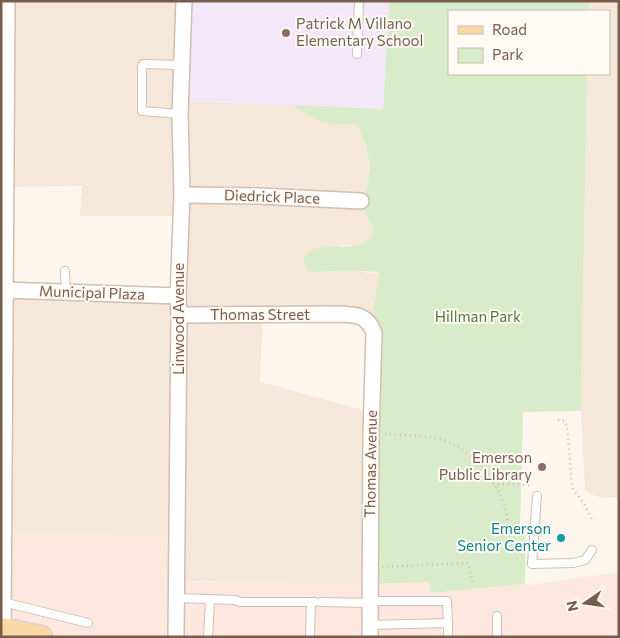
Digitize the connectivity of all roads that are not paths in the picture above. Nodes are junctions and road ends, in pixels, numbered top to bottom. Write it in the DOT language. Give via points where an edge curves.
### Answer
graph roads {
  1 [pos="7,1"];
  2 [pos="184,1"];
  3 [pos="359,1"];
  4 [pos="357,54"];
  5 [pos="4,62"];
  6 [pos="181,65"];
  7 [pos="180,114"];
  8 [pos="182,195"];
  9 [pos="361,201"];
  10 [pos="65,271"];
  11 [pos="5,290"];
  12 [pos="66,293"];
  13 [pos="178,296"];
  14 [pos="342,314"];
  15 [pos="179,315"];
  16 [pos="3,328"];
  17 [pos="3,360"];
  18 [pos="3,385"];
  19 [pos="538,496"];
  20 [pos="3,497"];
  21 [pos="2,537"];
  22 [pos="592,550"];
  23 [pos="177,598"];
  24 [pos="210,599"];
  25 [pos="3,602"];
  26 [pos="315,602"];
  27 [pos="370,602"];
  28 [pos="497,616"];
  29 [pos="88,623"];
  30 [pos="448,623"];
  31 [pos="2,629"];
  32 [pos="370,631"];
  33 [pos="41,637"];
  34 [pos="176,637"];
  35 [pos="208,637"];
  36 [pos="310,637"];
  37 [pos="448,637"];
  38 [pos="497,637"];
  1 -- 5 [label="street"];
  2 -- 6 [label="street, Linwood Avenue"];
  3 -- 4 [label="lane"];
  5 -- 11 [label="street"];
  6 -- 7 [label="street, Linwood Avenue"];
  6 -- 7 [label="lane" via="143,64 141,75 142,111"];
  7 -- 8 [label="street, Linwood Avenue"];
  8 -- 9 [label="street, Diedrick Place"];
  8 -- 13 [label="street, Linwood Avenue"];
  10 -- 12 [label="lane"];
  11 -- 12 [label="street, Municipal Plaza"];
  11 -- 16 [label="street"];
  12 -- 13 [label="street, Municipal Plaza"];
  13 -- 15 [label="street, Linwood Avenue"];
  14 -- 15 [label="street, Thomas Street"];
  14 -- 27 [label="street, Thomas Avenue" via="365,319 374,333"];
  15 -- 23 [label="street, Linwood Avenue"];
  16 -- 17 [label="street"];
  17 -- 18 [label="street"];
  18 -- 20 [label="street"];
  19 -- 22 [label="lane" via="532,564 573,563 585,560"];
  20 -- 21 [label="street"];
  21 -- 25 [label="street"];
  23 -- 24 [label="lane"];
  23 -- 34 [label="street, Linwood Avenue"];
  24 -- 26 [label="lane"];
  24 -- 35 [label="lane"];
  25 -- 29 [label="lane"];
  25 -- 31 [label="street"];
  26 -- 27 [label="lane"];
  26 -- 36 [label="lane"];
  27 -- 30 [label="lane" via="447,601"];
  27 -- 32 [label="street, Thomas Avenue"];
  28 -- 38 [label="lane"];
  30 -- 32 [label="lane"];
  30 -- 37 [label="lane"];
  31 -- 33 [label="main road"];
}
